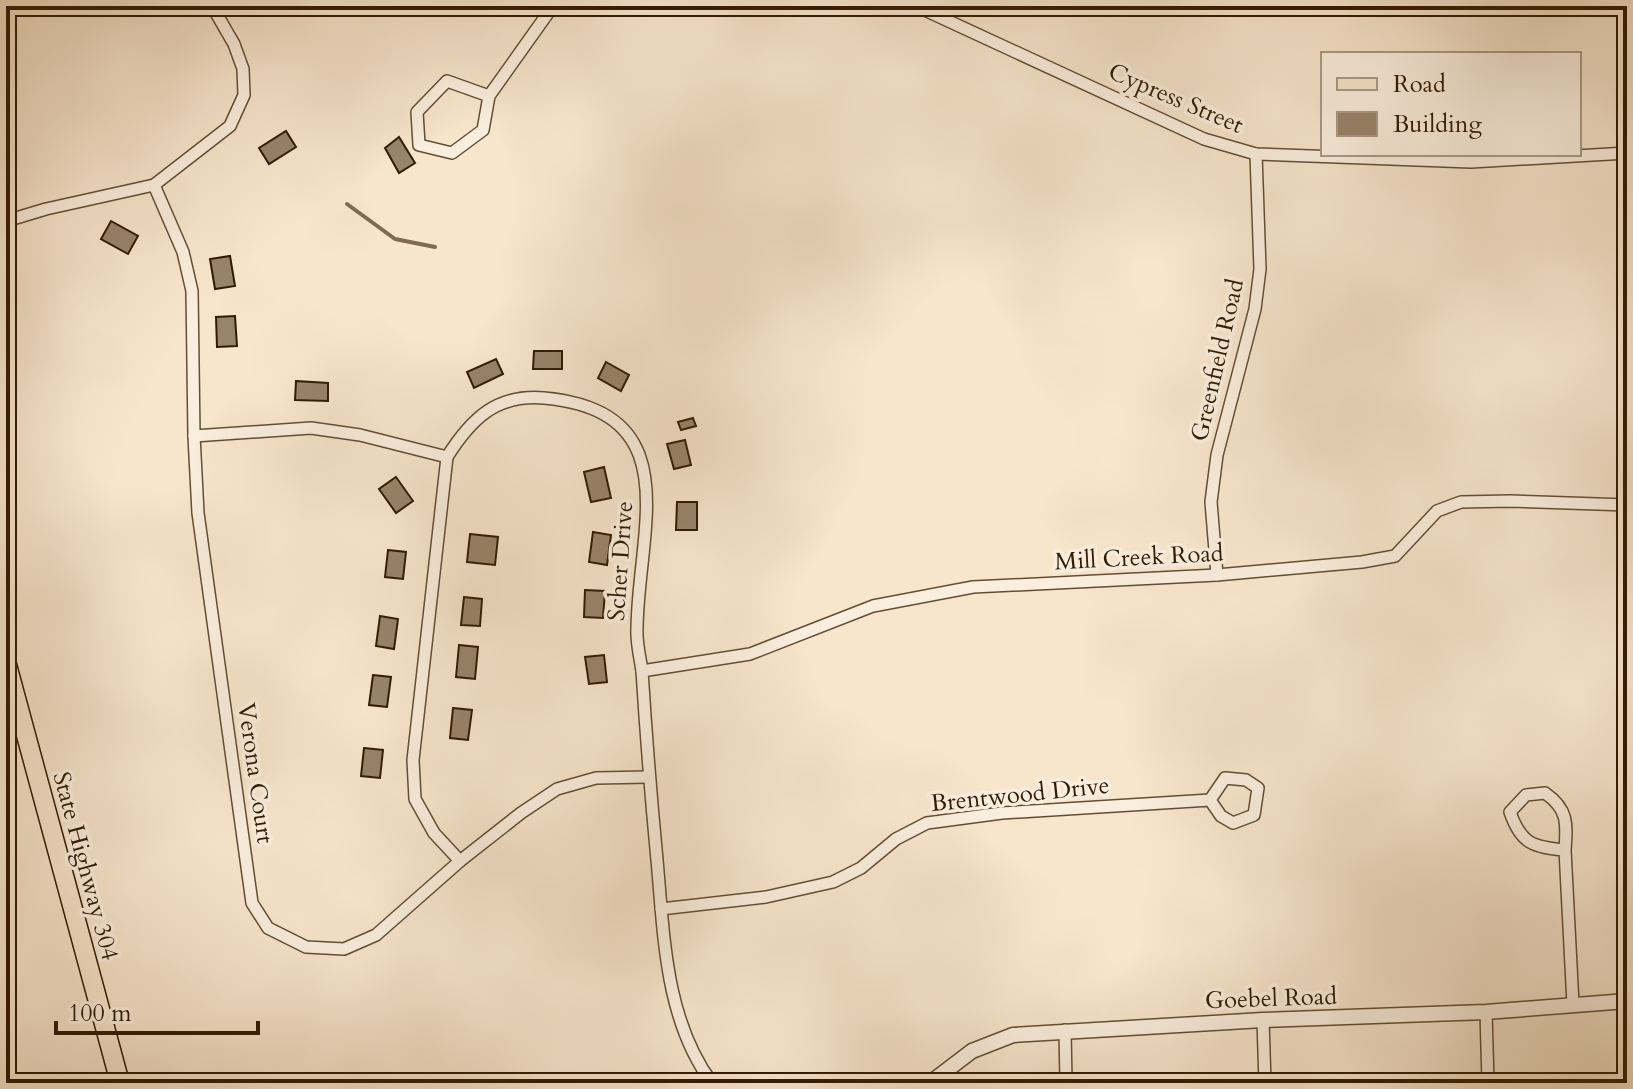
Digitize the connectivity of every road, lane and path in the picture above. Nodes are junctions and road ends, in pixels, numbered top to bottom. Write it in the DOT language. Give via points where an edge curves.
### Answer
graph roads {
  1 [pos="212,6"];
  2 [pos="553,6"];
  3 [pos="916,6"];
  4 [pos="489,96"];
  5 [pos="1627,153"];
  6 [pos="1256,154"];
  7 [pos="1575,156"];
  8 [pos="1581,156"];
  9 [pos="154,185"];
  10 [pos="6,221"];
  11 [pos="194,436"];
  12 [pos="447,457"];
  13 [pos="1627,505"];
  14 [pos="1217,575"];
  15 [pos="6,661"];
  16 [pos="642,671"];
  17 [pos="649,777"];
  18 [pos="1210,800"];
  19 [pos="1565,850"];
  20 [pos="460,861"];
  21 [pos="661,909"];
  22 [pos="1627,1001"];
  23 [pos="1573,1004"];
  24 [pos="1486,1012"];
  25 [pos="1263,1020"];
  26 [pos="1065,1030"];
  27 [pos="120,1083"];
  28 [pos="712,1083"];
  29 [pos="930,1083"];
  30 [pos="1066,1083"];
  31 [pos="1265,1083"];
  32 [pos="1488,1083"];
  1 -- 9 [label="street" via="243,69 244,95 230,126"];
  2 -- 4 [label="street"];
  3 -- 6 [label="street, Cypress Street" via="1204,139"];
  4 -- 4 [label="street" via="483,130 452,153 419,145 417,112 447,81"];
  5 -- 8 [label="street, Cypress Street"];
  6 -- 7 [label="street, Cypress Street" via="1471,162"];
  6 -- 14 [label="street, Greenfield Road" via="1260,269 1255,309 1217,455 1211,502"];
  9 -- 10 [label="street"];
  9 -- 11 [label="street, Verona Court" via="183,252 192,291"];
  11 -- 12 [label="street" via="311,428"];
  11 -- 20 [label="street, Verona Court" via="198,513 252,903 268,928 306,947 344,949 376,935"];
  12 -- 16 [label="street, Scher Drive" via="466,427 489,409 523,396 596,408 622,425 639,454 647,489 636,632"];
  12 -- 20 [label="street, Scher Drive" via="413,760 415,799 434,833"];
  13 -- 14 [label="street, Mill Creek Road" via="1461,502 1437,511 1395,556"];
  14 -- 16 [label="street, Mill Creek Road" via="973,587 873,606 750,654"];
  15 -- 27 [label="main road, State Highway 304"];
  16 -- 17 [label="street, Scher Drive"];
  17 -- 20 [label="street, Verona Court" via="596,778 557,789"];
  17 -- 21 [label="street, Scher Drive"];
  18 -- 18 [label="street" via="1233,823 1254,815 1258,788 1246,780 1225,778"];
  18 -- 21 [label="street, Brentwood Drive" via="927,823 833,882 766,897"];
  19 -- 19 [label="street" via="1567,828 1560,804 1545,793 1526,795 1510,812 1518,833 1540,848"];
  19 -- 23 [label="street"];
  21 -- 28 [label="street, Scher Drive" via="672,996 683,1030"];
  22 -- 23 [label="street, Goebel Road"];
  23 -- 24 [label="street, Goebel Road"];
  24 -- 25 [label="street, Goebel Road"];
  24 -- 32 [label="street"];
  25 -- 26 [label="street, Goebel Road"];
  25 -- 31 [label="street"];
  26 -- 29 [label="street, Goebel Road" via="1013,1035 972,1051"];
  26 -- 30 [label="street"];
}
